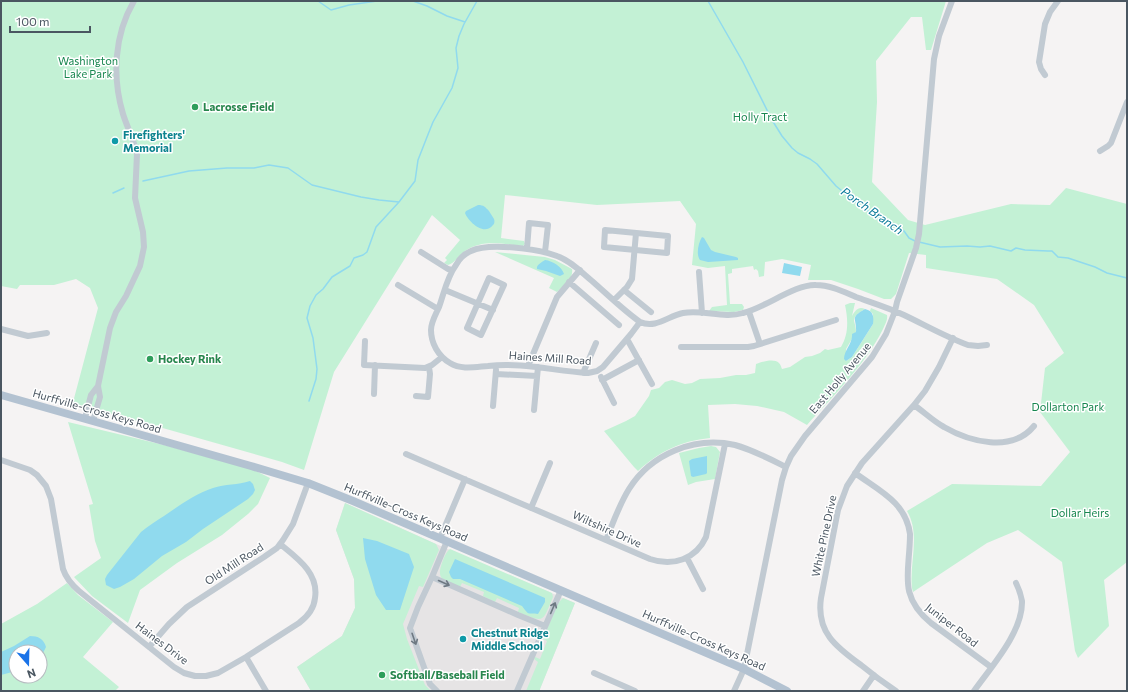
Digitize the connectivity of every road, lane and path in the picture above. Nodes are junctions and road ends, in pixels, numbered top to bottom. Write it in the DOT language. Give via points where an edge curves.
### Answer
graph roads {
  1 [pos="134,1"];
  2 [pos="952,1"];
  3 [pos="1058,1"];
  4 [pos="1045,75"];
  5 [pos="1127,102"];
  6 [pos="1100,151"];
  7 [pos="636,233"];
  8 [pos="527,249"];
  9 [pos="634,250"];
  10 [pos="421,252"];
  11 [pos="545,252"];
  12 [pos="452,270"];
  13 [pos="580,270"];
  14 [pos="699,272"];
  15 [pos="569,282"];
  16 [pos="398,285"];
  17 [pos="445,290"];
  18 [pos="624,290"];
  19 [pos="614,300"];
  20 [pos="477,303"];
  21 [pos="438,309"];
  22 [pos="493,310"];
  23 [pos="895,311"];
  24 [pos="650,312"];
  25 [pos="749,312"];
  26 [pos="702,313"];
  27 [pos="836,320"];
  28 [pos="640,322"];
  29 [pos="619,325"];
  30 [pos="1,329"];
  31 [pos="47,334"];
  32 [pos="953,338"];
  33 [pos="627,340"];
  34 [pos="365,341"];
  35 [pos="596,343"];
  36 [pos="760,344"];
  37 [pos="987,345"];
  38 [pos="681,347"];
  39 [pos="442,357"];
  40 [pos="638,360"];
  41 [pos="375,365"];
  42 [pos="496,365"];
  43 [pos="528,366"];
  44 [pos="429,367"];
  45 [pos="538,367"];
  46 [pos="597,371"];
  47 [pos="583,373"];
  48 [pos="496,374"];
  49 [pos="537,376"];
  50 [pos="602,380"];
  51 [pos="652,384"];
  52 [pos="374,394"];
  53 [pos="1,395"];
  54 [pos="416,396"];
  55 [pos="614,403"];
  56 [pos="914,405"];
  57 [pos="493,406"];
  58 [pos="534,410"];
  59 [pos="89,419"];
  60 [pos="1034,426"];
  61 [pos="725,444"];
  62 [pos="406,454"];
  63 [pos="1,460"];
  64 [pos="550,463"];
  65 [pos="786,467"];
  66 [pos="854,473"];
  67 [pos="465,479"];
  68 [pos="308,483"];
  69 [pos="531,508"];
  70 [pos="444,539"];
  71 [pos="606,540"];
  72 [pos="280,544"];
  73 [pos="687,558"];
  74 [pos="432,577"];
  75 [pos="1016,584"];
  76 [pos="703,589"];
  77 [pos="560,590"];
  78 [pos="545,626"];
  79 [pos="149,647"];
  80 [pos="246,657"];
  81 [pos="991,668"];
  82 [pos="744,669"];
  83 [pos="594,673"];
  84 [pos="874,675"];
  85 [pos="266,691"];
  86 [pos="436,691"];
  87 [pos="517,691"];
  88 [pos="635,691"];
  89 [pos="734,691"];
  90 [pos="787,691"];
  91 [pos="863,691"];
  92 [pos="896,691"];
  93 [pos="974,691"];
  1 -- 59 [label="street" via="124,20 120,37 116,85 123,116 136,148 135,198 144,247 140,266 110,328 98,386 100,397"];
  2 -- 23 [label="street, East Holly Avenue" via="935,55 919,234"];
  3 -- 4 [label="street" via="1045,24 1039,62"];
  5 -- 6 [label="street" via="1111,143"];
  7 -- 9 [label="street"];
  7 -- 9 [label="street" via="605,230 604,247"];
  7 -- 9 [label="street" via="668,236 667,253"];
  8 -- 11 [label="street"];
  8 -- 11 [label="street" via="529,223 548,225"];
  8 -- 12 [label="street" via="476,249 461,258"];
  9 -- 18 [label="street" via="633,275"];
  10 -- 12 [label="street"];
  11 -- 13 [label="street" via="562,258"];
  12 -- 17 [label="street"];
  13 -- 15 [label="street"];
  13 -- 19 [label="street"];
  14 -- 26 [label="street"];
  15 -- 29 [label="street"];
  15 -- 43 [label="street" via="555,301"];
  16 -- 21 [label="street"];
  17 -- 20 [label="street"];
  17 -- 21 [label="street"];
  18 -- 19 [label="street"];
  18 -- 24 [label="street"];
  19 -- 28 [label="street"];
  20 -- 22 [label="street"];
  20 -- 22 [label="street" via="467,328 481,334"];
  20 -- 22 [label="street" via="489,278 504,285"];
  21 -- 39 [label="street" via="431,331 435,348"];
  23 -- 25 [label="street" via="833,288 815,285 800,288"];
  23 -- 32 [label="street"];
  23 -- 65 [label="street, East Holly Avenue" via="886,334 872,357 805,436"];
  25 -- 26 [label="street" via="729,316"];
  25 -- 36 [label="street"];
  26 -- 28 [label="street" via="683,313 655,324"];
  27 -- 36 [label="street"];
  28 -- 33 [label="street, Haines Mill Road"];
  30 -- 31 [label="street" via="28,336"];
  32 -- 37 [label="street" via="973,346"];
  32 -- 56 [label="street, White Pine Drive" via="935,375"];
  33 -- 40 [label="street"];
  33 -- 46 [label="street, Haines Mill Road"];
  34 -- 41 [label="street" via="364,365"];
  35 -- 47 [label="street"];
  36 -- 38 [label="street" via="748,347"];
  39 -- 42 [label="street, Haines Mill Road" via="463,367"];
  39 -- 44 [label="street"];
  40 -- 50 [label="street"];
  40 -- 51 [label="street"];
  41 -- 44 [label="street"];
  41 -- 52 [label="street"];
  42 -- 43 [label="street, Haines Mill Road"];
  42 -- 48 [label="street"];
  43 -- 45 [label="street, Haines Mill Road"];
  44 -- 54 [label="street" via="428,397"];
  45 -- 47 [label="street, Haines Mill Road"];
  45 -- 49 [label="street"];
  46 -- 47 [label="street, Haines Mill Road"];
  46 -- 50 [label="street"];
  48 -- 49 [label="street"];
  48 -- 57 [label="street"];
  49 -- 58 [label="street"];
  50 -- 55 [label="street"];
  53 -- 59 [label="main road, Hurffville-Cross Keys Road"];
  56 -- 60 [label="street" via="945,428 978,440 1011,441 1026,434"];
  56 -- 66 [label="street, White Pine Drive"];
  59 -- 68 [label="main road, Hurffville-Cross Keys Road"];
  61 -- 65 [label="street" via="749,450"];
  61 -- 71 [label="street" via="708,443 686,447 653,463 636,479 626,495"];
  61 -- 73 [label="street" via="706,537 697,550"];
  62 -- 67 [label="street, Wiltshire Drive"];
  63 -- 79 [label="street, Haines Drive" via="30,470 46,486 51,499 62,569 71,584"];
  64 -- 69 [label="street"];
  65 -- 82 [label="street, East Holly Avenue"];
  66 -- 81 [label="street, Juniper Road" via="891,498 905,516 910,534 908,584 915,607 931,624"];
  66 -- 84 [label="street, White Pine Drive" via="844,491 838,510 820,610 825,630 833,643"];
  67 -- 69 [label="street, Wiltshire Drive"];
  67 -- 70 [label="street"];
  68 -- 70 [label="main road, Hurffville-Cross Keys Road"];
  68 -- 72 [label="street, Old Mill Road" via="295,521"];
  69 -- 71 [label="street, Wiltshire Drive"];
  70 -- 74 [label="street"];
  70 -- 77 [label="main road, Hurffville-Cross Keys Road"];
  71 -- 73 [label="street, Wiltshire Drive" via="660,562 674,562"];
  72 -- 79 [label="street, Old Mill Road" via="186,607"];
  72 -- 80 [label="street, Haines Drive" via="306,568 313,579 316,590 314,606 303,620"];
  73 -- 76 [label="street"];
  74 -- 78 [label="street, one-way"];
  74 -- 86 [label="street, one-way" via="410,628 430,684"];
  75 -- 81 [label="street" via="1022,602 1020,618 1010,641"];
  78 -- 77 [label="street, one-way"];
  77 -- 82 [label="main road, Hurffville-Cross Keys Road"];
  78 -- 87 [label="street"];
  79 -- 80 [label="street, Haines Drive" via="174,667 195,676 218,673"];
  80 -- 85 [label="street"];
  81 -- 93 [label="street"];
  82 -- 89 [label="street, East Holly Avenue"];
  82 -- 90 [label="main road, Hurffville-Cross Keys Road"];
  83 -- 88 [label="street"];
  84 -- 91 [label="street"];
  84 -- 92 [label="street, White Pine Drive"];
}
